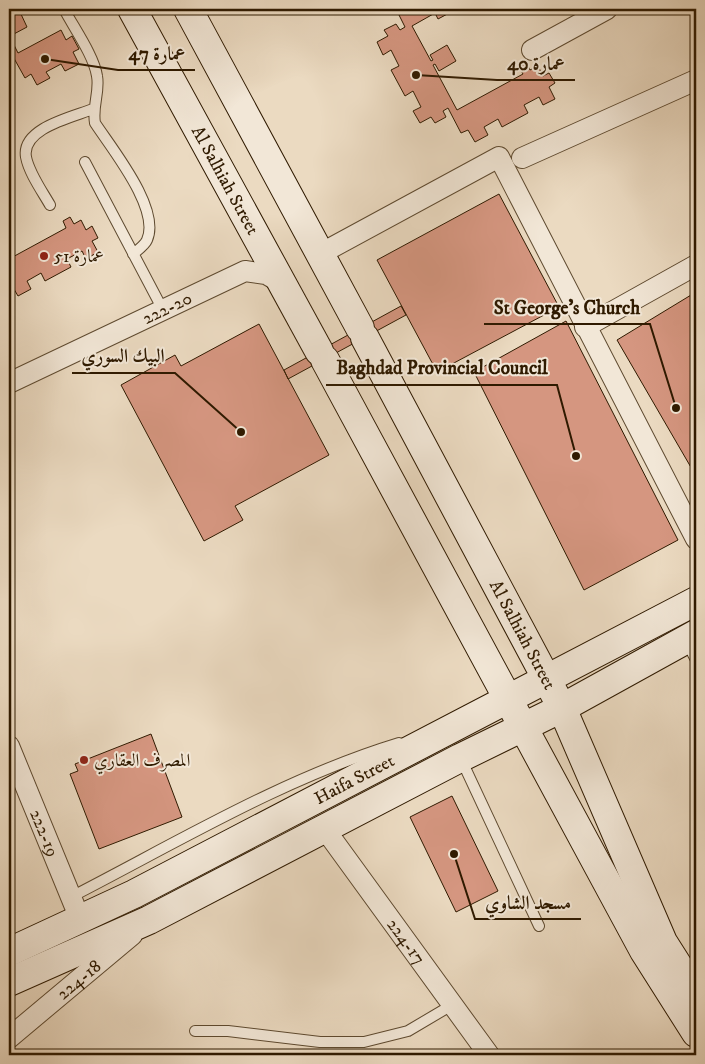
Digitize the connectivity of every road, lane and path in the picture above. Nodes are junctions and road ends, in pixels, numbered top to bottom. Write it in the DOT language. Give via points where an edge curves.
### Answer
graph roads {
  1 [pos="64,9"];
  2 [pos="132,9"];
  3 [pos="188,9"];
  4 [pos="607,9"];
  5 [pos="532,50"];
  6 [pos="696,80"];
  7 [pos="93,109"];
  8 [pos="522,158"];
  9 [pos="85,162"];
  10 [pos="50,206"];
  11 [pos="257,235"];
  12 [pos="133,254"];
  13 [pos="320,254"];
  14 [pos="696,265"];
  15 [pos="245,271"];
  16 [pos="283,284"];
  17 [pos="163,310"];
  18 [pos="585,326"];
  19 [pos="9,383"];
  20 [pos="696,538"];
  21 [pos="696,601"];
  22 [pos="692,645"];
  23 [pos="546,679"];
  24 [pos="509,699"];
  25 [pos="562,708"];
  26 [pos="523,727"];
  27 [pos="9,746"];
  28 [pos="460,758"];
  29 [pos="324,828"];
  30 [pos="75,908"];
  31 [pos="149,920"];
  32 [pos="539,926"];
  33 [pos="654,946"];
  34 [pos="9,952"];
  35 [pos="9,982"];
  36 [pos="696,994"];
  37 [pos="452,1005"];
  38 [pos="195,1031"];
  39 [pos="696,1033"];
  40 [pos="9,1038"];
  41 [pos="488,1055"];
  1 -- 7 [label="lane" via="97,75 98,92"];
  2 -- 11 [label="main road, Al Salhiah Street"];
  3 -- 13 [label="main road, Al Salhiah Street"];
  4 -- 5 [label="street"];
  6 -- 8 [label="street"];
  7 -- 10 [label="lane" via="39,130 29,140 25,155"];
  7 -- 12 [label="lane" via="95,123 143,198 149,216 150,230 146,242"];
  9 -- 12 [label="lane"];
  11 -- 15 [label="street" via="254,254"];
  11 -- 16 [label="main road, Al Salhiah Street"];
  12 -- 17 [label="lane"];
  13 -- 18 [label="street" via="499,157"];
  13 -- 23 [label="main road, Al Salhiah Street"];
  14 -- 18 [label="street"];
  15 -- 16 [label="street" via="266,274"];
  15 -- 17 [label="street, 222-20"];
  16 -- 24 [label="main road, Al Salhiah Street"];
  17 -- 19 [label="street, 222-20"];
  18 -- 20 [label="street"];
  21 -- 23 [label="main road, Haifa Street"];
  22 -- 25 [label="main road, Haifa Street"];
  23 -- 24 [label="main road, Haifa Street"];
  23 -- 25 [label="main road, Al Salhiah Street"];
  24 -- 26 [label="main road, Al Salhiah Street"];
  24 -- 30 [label="main road, Haifa Street" via="142,889"];
  25 -- 26 [label="main road, Haifa Street"];
  25 -- 33 [label="main road, Al Salhiah Street"];
  26 -- 28 [label="main road, Haifa Street"];
  26 -- 33 [label="main road, Al Salhiah Street"];
  27 -- 30 [label="street, 222-19"];
  28 -- 29 [label="main road, Haifa Street"];
  28 -- 32 [label="lane"];
  29 -- 31 [label="main road, Haifa Street"];
  29 -- 37 [label="street, 224-17"];
  30 -- 34 [label="main road, Haifa Street"];
  31 -- 35 [label="main road, Haifa Street"];
  31 -- 40 [label="street, 224-18"];
  33 -- 36 [label="main road"];
  33 -- 39 [label="main road"];
  37 -- 38 [label="lane" via="408,1031 364,1042 320,1042 228,1030"];
  37 -- 41 [label="street, 224-17"];
}
